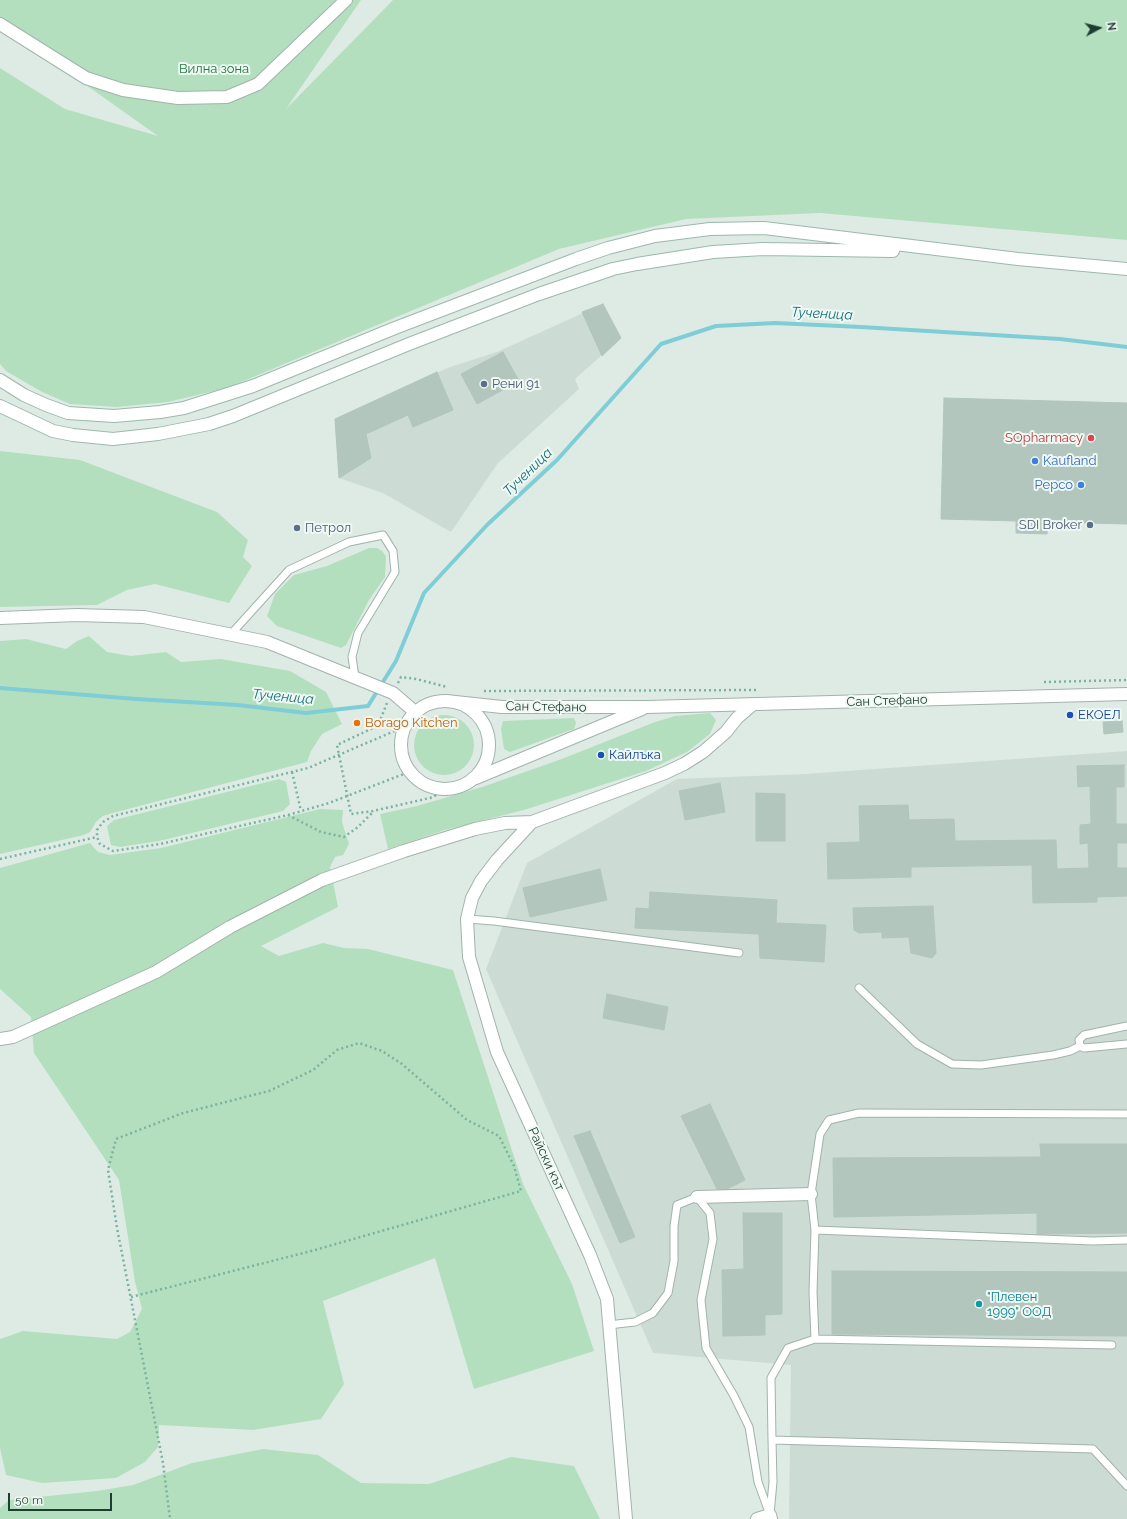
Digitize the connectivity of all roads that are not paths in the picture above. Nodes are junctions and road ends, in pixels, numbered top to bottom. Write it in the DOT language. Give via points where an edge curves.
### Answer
graph roads {
  1 [pos="346,0"];
  2 [pos="0,24"];
  3 [pos="951,251"];
  4 [pos="1127,269"];
  5 [pos="0,380"];
  6 [pos="0,406"];
  7 [pos="0,618"];
  8 [pos="231,634"];
  9 [pos="354,677"];
  10 [pos="1127,694"];
  11 [pos="446,701"];
  12 [pos="751,706"];
  13 [pos="647,707"];
  14 [pos="416,712"];
  15 [pos="474,779"];
  16 [pos="532,822"];
  17 [pos="467,920"];
  18 [pos="739,953"];
  19 [pos="859,988"];
  20 [pos="1127,1026"];
  21 [pos="13,1037"];
  22 [pos="0,1039"];
  23 [pos="1127,1044"];
  24 [pos="0,1046"];
  25 [pos="1080,1046"];
  26 [pos="1127,1114"];
  27 [pos="811,1194"];
  28 [pos="697,1197"];
  29 [pos="815,1230"];
  30 [pos="1127,1240"];
  31 [pos="608,1325"];
  32 [pos="815,1339"];
  33 [pos="1112,1345"];
  34 [pos="772,1440"];
  35 [pos="1127,1486"];
  36 [pos="770,1517"];
  37 [pos="626,1519"];
  38 [pos="757,1519"];
  1 -- 2 [label="street" via="258,84 227,97 178,98 123,90 93,81"];
  3 -- 4 [label="street"];
  3 -- 5 [label="street" via="764,228 685,231 633,242 576,259 395,328 253,386 184,408 114,416 68,413 24,395"];
  3 -- 6 [label="street" via="740,250 687,255 637,264 594,274 540,294 233,416 209,424 158,434 113,439 66,434 47,429"];
  7 -- 8 [label="street" via="77,615 144,617"];
  8 -- 9 [label="street" via="267,642"];
  8 -- 9 [label="lane" via="289,570 349,542 383,535 392,552 395,572 358,633 352,657"];
  9 -- 14 [label="street" via="391,692"];
  10 -- 12 [label="street, Сан Стефано"];
  11 -- 13 [label="street, Сан Стефано" via="502,706"];
  11 -- 14 [label="street" via="430,703"];
  11 -- 15 [label="street" via="459,703 471,709 487,730 488,757 483,769"];
  12 -- 13 [label="street, Сан Стефано"];
  12 -- 16 [label="street" via="703,752 684,764"];
  13 -- 15 [label="street, Сан Стефано"];
  14 -- 15 [label="street" via="404,727 401,738 401,750 409,772 423,784 440,790 458,788"];
  16 -- 17 [label="street, Райски кът" via="497,860 482,881 472,898"];
  16 -- 21 [label="street" via="505,823 475,829 322,880 230,927 156,972"];
  17 -- 18 [label="lane" via="494,921"];
  17 -- 31 [label="street, Райски кът" via="469,957 497,1052 590,1255 606,1300"];
  19 -- 25 [label="lane" via="917,1044 952,1064 981,1065 1053,1055"];
  20 -- 25 [label="lane" via="1084,1035 1079,1040"];
  21 -- 22 [label="street"];
  21 -- 24 [label="lane"];
  23 -- 25 [label="lane" via="1084,1048"];
  26 -- 27 [label="lane" via="859,1113 829,1120 820,1134"];
  27 -- 28 [label="street"];
  27 -- 29 [label="lane"];
  28 -- 31 [label="lane" via="677,1206 674,1261 668,1293 652,1313 635,1322"];
  28 -- 36 [label="lane" via="710,1213 713,1239 701,1300 706,1348 749,1427 758,1482"];
  29 -- 30 [label="lane" via="1093,1241"];
  29 -- 32 [label="lane"];
  31 -- 37 [label="street, Райски кът"];
  32 -- 33 [label="lane"];
  32 -- 34 [label="lane" via="788,1348 771,1378"];
  34 -- 35 [label="lane" via="1093,1449"];
  34 -- 36 [label="lane" via="773,1482"];
  36 -- 38 [label="street"];
}
